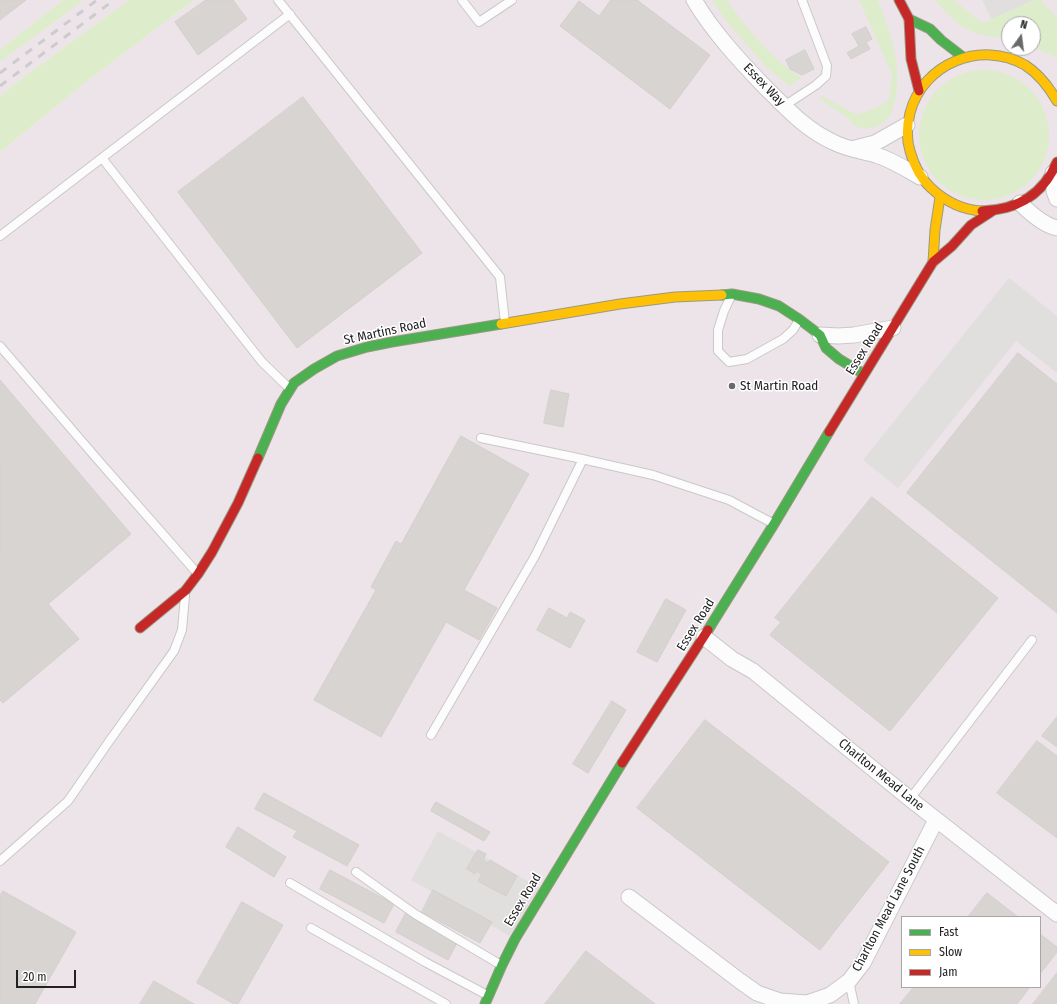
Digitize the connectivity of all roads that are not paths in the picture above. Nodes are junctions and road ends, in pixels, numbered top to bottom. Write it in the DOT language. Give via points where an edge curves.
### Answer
graph roads {
  1 [pos="278,0"];
  2 [pos="462,0"];
  3 [pos="512,0"];
  4 [pos="694,0"];
  5 [pos="802,0"];
  6 [pos="899,0"];
  7 [pos="290,14"];
  8 [pos="909,19"];
  9 [pos="963,57"];
  10 [pos="1051,83"];
  11 [pos="919,91"];
  12 [pos="1057,101"];
  13 [pos="784,106"];
  14 [pos="907,125"];
  15 [pos="852,148"];
  16 [pos="102,158"];
  17 [pos="1055,168"];
  18 [pos="921,177"];
  19 [pos="940,197"];
  20 [pos="1057,199"];
  21 [pos="1020,203"];
  22 [pos="994,210"];
  23 [pos="1057,228"];
  24 [pos="0,236"];
  25 [pos="933,262"];
  26 [pos="732,294"];
  27 [pos="800,319"];
  28 [pos="505,324"];
  29 [pos="893,328"];
  30 [pos="820,335"];
  31 [pos="0,346"];
  32 [pos="864,374"];
  33 [pos="290,389"];
  34 [pos="481,438"];
  35 [pos="583,459"];
  36 [pos="774,524"];
  37 [pos="198,574"];
  38 [pos="185,592"];
  39 [pos="140,628"];
  40 [pos="704,637"];
  41 [pos="1032,640"];
  42 [pos="431,735"];
  43 [pos="910,799"];
  44 [pos="936,820"];
  45 [pos="0,861"];
  46 [pos="356,872"];
  47 [pos="290,883"];
  48 [pos="629,897"];
  49 [pos="1057,914"];
  50 [pos="311,928"];
  51 [pos="502,965"];
  52 [pos="849,981"];
  53 [pos="487,1000"];
  54 [pos="446,1004"];
  55 [pos="854,1004"];
  1 -- 7 [label="lane"];
  2 -- 3 [label="lane" via="479,22"];
  4 -- 13 [label="street, Essex Way" via="740,60"];
  5 -- 13 [label="lane" via="828,66 826,76"];
  6 -- 8 [label="street"];
  7 -- 16 [label="lane"];
  7 -- 28 [label="lane" via="500,277"];
  8 -- 9 [label="street" via="930,29"];
  8 -- 11 [label="street" via="911,59"];
  9 -- 10 [label="street" via="986,54 1008,58 1028,67"];
  9 -- 11 [label="street" via="931,76"];
  10 -- 12 [label="street"];
  11 -- 14 [label="street" via="911,107"];
  13 -- 15 [label="street, Essex Way" via="817,134 833,143"];
  14 -- 15 [label="street, Essex Way" via="875,144"];
  14 -- 18 [label="street" via="907,144 913,164"];
  15 -- 18 [label="street, Essex Way" via="878,155"];
  16 -- 24 [label="lane"];
  16 -- 33 [label="lane" via="262,362"];
  17 -- 20 [label="street" via="1054,191"];
  17 -- 21 [label="street" via="1039,191"];
  18 -- 19 [label="street"];
  19 -- 22 [label="street" via="961,208"];
  19 -- 25 [label="street" via="935,219"];
  21 -- 22 [label="street"];
  21 -- 23 [label="street" via="1032,215"];
  22 -- 25 [label="street, Essex Road" via="971,225"];
  25 -- 29 [label="street, Essex Road"];
  26 -- 27 [label="street" via="779,306"];
  26 -- 27 [label="lane" via="718,330 718,351 729,362 747,359 783,339"];
  26 -- 28 [label="street, St Martins Road" via="620,304"];
  27 -- 30 [label="street"];
  28 -- 33 [label="street, St Martins Road" via="392,342 337,356 294,383"];
  29 -- 30 [label="street" via="854,335"];
  29 -- 32 [label="street, Essex Road"];
  30 -- 32 [label="street" via="826,348"];
  31 -- 37 [label="lane"];
  32 -- 36 [label="street, Essex Road"];
  33 -- 37 [label="street, St Martins Road" via="238,503"];
  34 -- 35 [label="lane"];
  35 -- 36 [label="lane" via="653,475 729,500"];
  35 -- 42 [label="lane" via="535,556"];
  36 -- 40 [label="street, Essex Road"];
  37 -- 38 [label="street, St Martins Road"];
  38 -- 39 [label="street, St Martins Road"];
  38 -- 45 [label="lane" via="182,630 174,650 68,801"];
  40 -- 43 [label="street, Charlton Mead Lane" via="732,659 753,671"];
  40 -- 51 [label="street, Essex Road" via="612,778 515,938"];
  41 -- 43 [label="lane"];
  43 -- 44 [label="street, Charlton Mead Lane"];
  44 -- 49 [label="street, Charlton Mead Lane"];
  44 -- 52 [label="street, Charlton Mead Lane South" via="862,963"];
  46 -- 51 [label="lane" via="415,914"];
  47 -- 53 [label="lane"];
  48 -- 52 [label="street, Charlton Mead Lane South" via="757,993 780,1002 807,1003 830,995"];
  50 -- 54 [label="lane"];
  51 -- 53 [label="street, Essex Road"];
  52 -- 55 [label="lane"];
}
